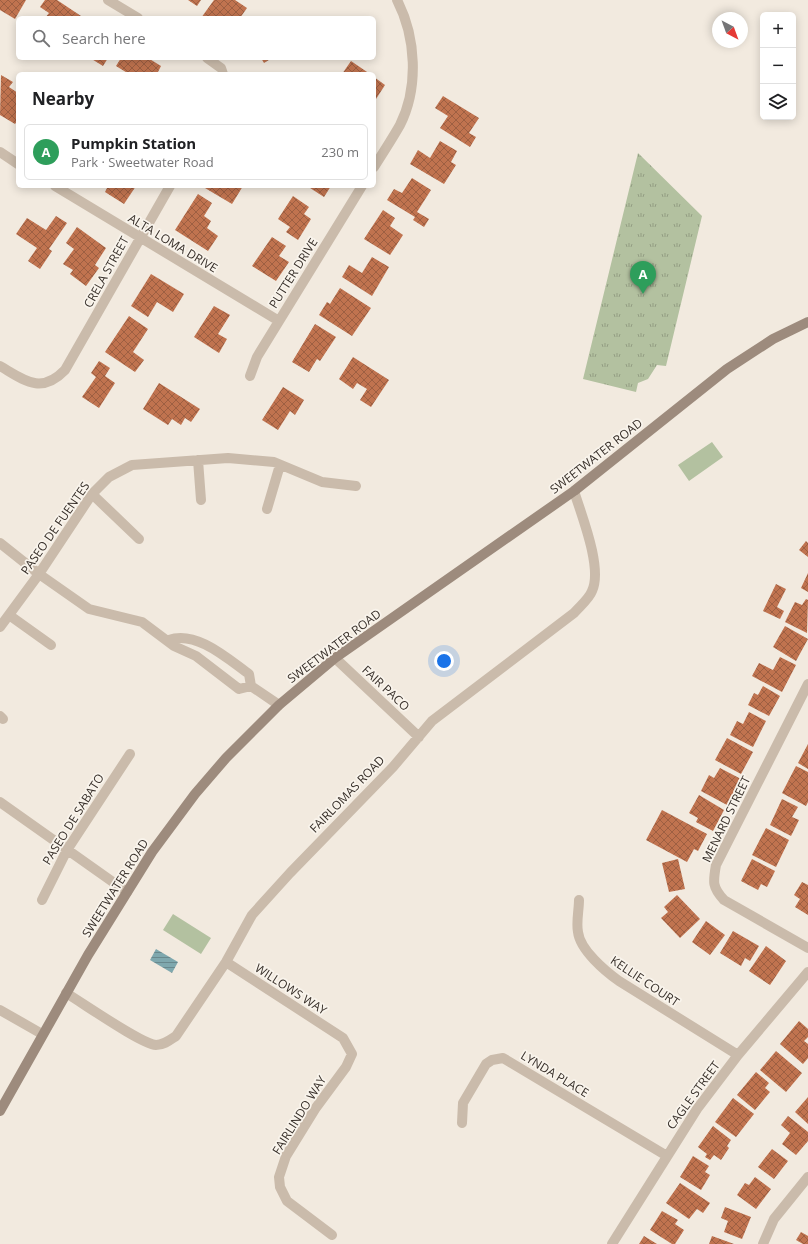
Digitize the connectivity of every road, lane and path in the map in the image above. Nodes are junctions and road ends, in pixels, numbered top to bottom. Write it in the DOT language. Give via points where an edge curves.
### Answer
graph roads {
  1 [pos="108,0"];
  2 [pos="397,0"];
  3 [pos="135,16"];
  4 [pos="210,60"];
  5 [pos="222,72"];
  6 [pos="0,152"];
  7 [pos="16,163"];
  8 [pos="376,164"];
  9 [pos="57,188"];
  10 [pos="169,188"];
  11 [pos="361,188"];
  12 [pos="140,238"];
  13 [pos="279,321"];
  14 [pos="808,322"];
  15 [pos="0,366"];
  16 [pos="250,376"];
  17 [pos="198,460"];
  18 [pos="280,465"];
  19 [pos="356,486"];
  20 [pos="574,491"];
  21 [pos="92,494"];
  22 [pos="201,500"];
  23 [pos="267,509"];
  24 [pos="139,539"];
  25 [pos="0,543"];
  26 [pos="39,574"];
  27 [pos="9,614"];
  28 [pos="0,627"];
  29 [pos="169,640"];
  30 [pos="51,645"];
  31 [pos="335,658"];
  32 [pos="808,684"];
  33 [pos="251,686"];
  34 [pos="279,705"];
  35 [pos="419,736"];
  36 [pos="130,754"];
  37 [pos="0,802"];
  38 [pos="67,850"];
  39 [pos="127,892"];
  40 [pos="42,900"];
  41 [pos="579,900"];
  42 [pos="808,948"];
  43 [pos="226,962"];
  44 [pos="808,972"];
  45 [pos="66,993"];
  46 [pos="0,1010"];
  47 [pos="42,1034"];
  48 [pos="343,1038"];
  49 [pos="738,1055"];
  50 [pos="0,1111"];
  51 [pos="462,1123"];
  52 [pos="667,1156"];
  53 [pos="808,1177"];
  54 [pos="332,1235"];
  55 [pos="612,1244"];
  56 [pos="764,1244"];
  1 -- 3 [label="street"];
  2 -- 8 [label="street" via="408,32 413,63 412,78 408,102 400,124"];
  4 -- 5 [label="street"];
  6 -- 7 [label="street"];
  9 -- 12 [label="street, ALTA LOMA DRIVE"];
  10 -- 12 [label="street, CRELA STREET"];
  11 -- 13 [label="street, PUTTER DRIVE"];
  12 -- 13 [label="street, ALTA LOMA DRIVE"];
  12 -- 15 [label="street, CRELA STREET" via="65,370 49,382 36,384 29,383"];
  13 -- 16 [label="street, PUTTER DRIVE" via="257,357"];
  14 -- 20 [label="main road, SWEETWATER ROAD" via="774,339 727,369"];
  17 -- 18 [label="street, PASEO DE FUENTES" via="228,458 274,462"];
  17 -- 21 [label="street, PASEO DE FUENTES" via="132,465 109,477"];
  17 -- 22 [label="street"];
  18 -- 19 [label="street, PASEO DE FUENTES" via="322,482"];
  18 -- 23 [label="street"];
  20 -- 31 [label="main road, SWEETWATER ROAD"];
  20 -- 35 [label="street, FAIRLOMAS ROAD" via="593,549 595,580 592,591 574,613 432,721"];
  21 -- 24 [label="street"];
  21 -- 26 [label="street, PASEO DE FUENTES"];
  25 -- 26 [label="street"];
  26 -- 27 [label="street, PASEO DE FUENTES"];
  26 -- 29 [label="street" via="89,609 142,622"];
  27 -- 28 [label="street, PASEO DE FUENTES"];
  27 -- 30 [label="street"];
  29 -- 33 [label="street" via="174,646 196,656 239,689"];
  29 -- 33 [label="street" via="176,637 204,643 249,674"];
  31 -- 34 [label="main road, SWEETWATER ROAD"];
  31 -- 35 [label="street, FAIR PACO"];
  32 -- 42 [label="street, MENARD STREET" via="716,865 713,881 717,892 724,900"];
  33 -- 34 [label="street"];
  34 -- 39 [label="main road, SWEETWATER ROAD" via="226,758 195,794 152,852"];
  35 -- 43 [label="street, FAIRLOMAS ROAD" via="252,915"];
  36 -- 38 [label="street, PASEO DE SABATO"];
  37 -- 38 [label="street"];
  38 -- 39 [label="street"];
  38 -- 40 [label="street, PASEO DE SABATO"];
  39 -- 45 [label="main road, SWEETWATER ROAD"];
  41 -- 49 [label="street, KELLIE COURT" via="578,932 587,950 601,967 619,981"];
  43 -- 45 [label="street, FAIRLOMAS ROAD" via="176,1036 156,1045 141,1039"];
  43 -- 48 [label="street, WILLOWS WAY"];
  44 -- 49 [label="street, CAGLE STREET"];
  45 -- 47 [label="main road, SWEETWATER ROAD"];
  46 -- 47 [label="street"];
  47 -- 50 [label="main road, SWEETWATER ROAD"];
  48 -- 54 [label="street, FAIRLINDO WAY" via="352,1054 346,1067 315,1109 290,1150 278,1177 287,1201"];
  49 -- 52 [label="street, CAGLE STREET" via="697,1108"];
  51 -- 52 [label="street, LYNDA PLACE" via="463,1103 486,1064 503,1058"];
  52 -- 55 [label="street, CAGLE STREET"];
  53 -- 56 [label="street" via="774,1219"];
}
